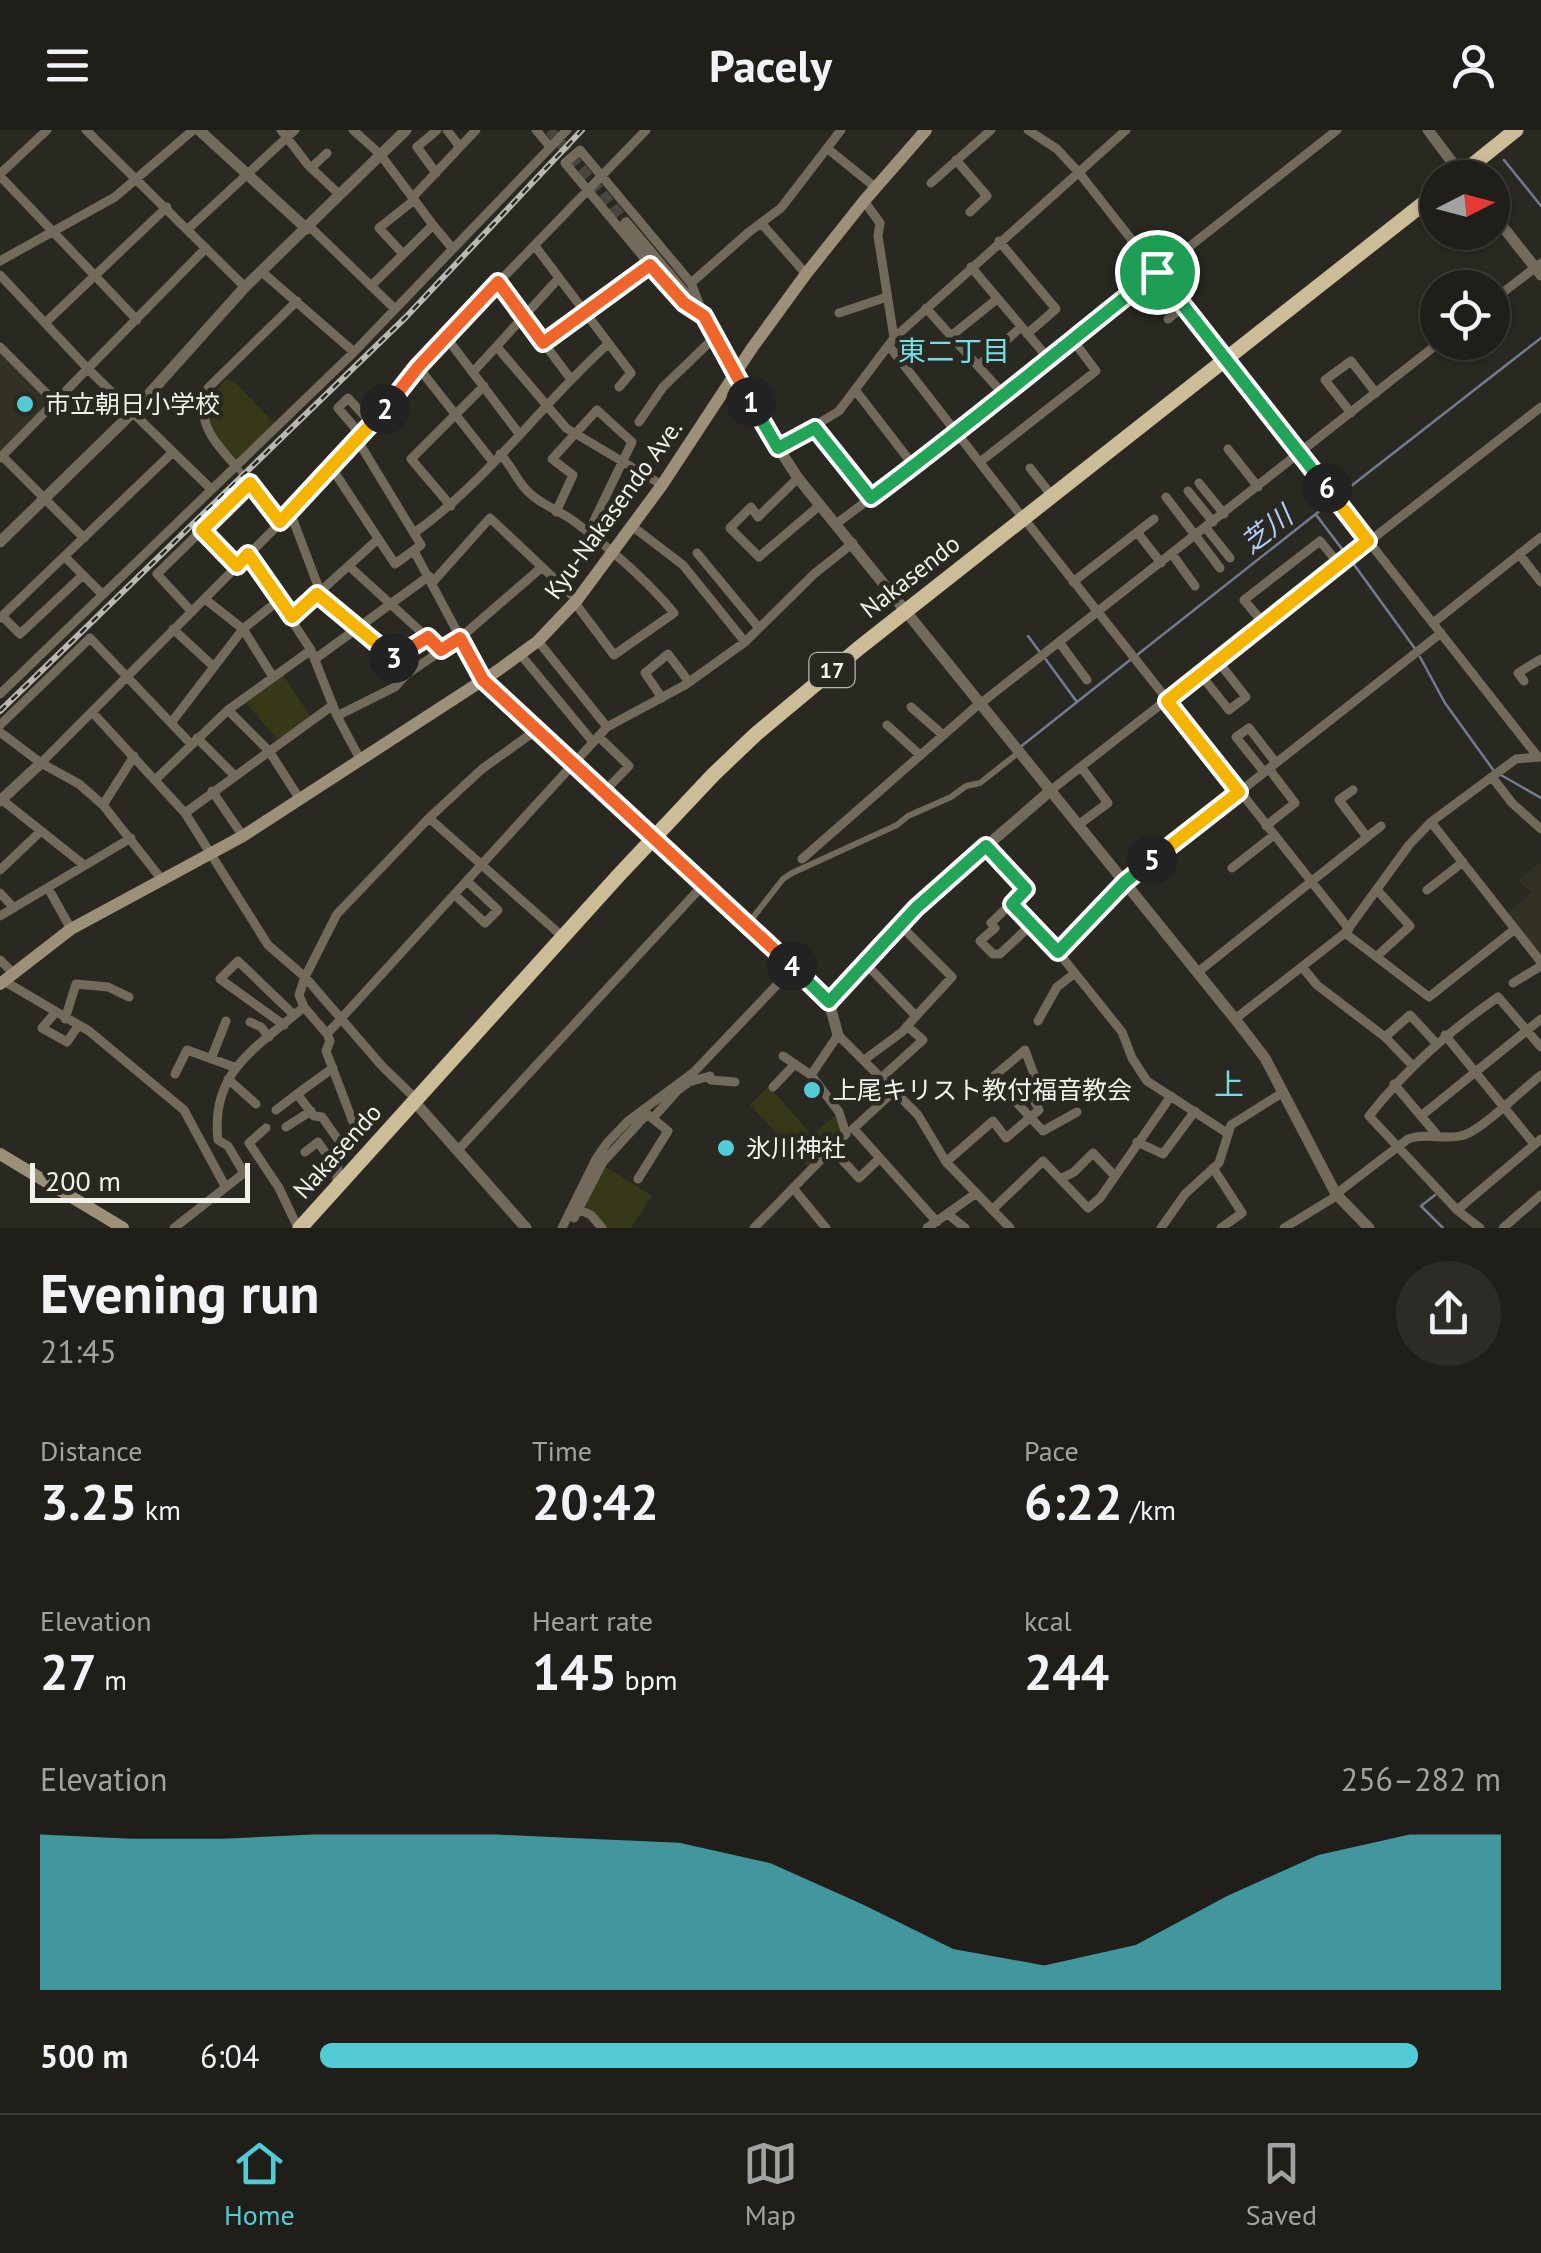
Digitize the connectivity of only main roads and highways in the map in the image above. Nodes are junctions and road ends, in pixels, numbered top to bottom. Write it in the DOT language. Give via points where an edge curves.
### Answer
graph roads {
  1 [pos="926,130"];
  2 [pos="1516,130"];
  3 [pos="1529,130"];
  4 [pos="1481,160"];
  5 [pos="1486,160"];
  6 [pos="1420,207"];
  7 [pos="1420,217"];
  8 [pos="1228,362"];
  9 [pos="1026,522"];
  10 [pos="656,843"];
  11 [pos="5,980"];
  12 [pos="418,1104"];
  13 [pos="0,1154"];
  14 [pos="123,1228"];
  15 [pos="299,1228"];
  16 [pos="311,1228"];
  1 -- 11 [label="main road, Kyu-Nakasendo Ave." via="806,274 613,554 538,642 243,836 71,928"];
  2 -- 4 [label="highway"];
  3 -- 5 [label="highway"];
  6 -- 8 [label="highway, Nakasendo / 17"];
  7 -- 8 [label="highway, Nakasendo / 17"];
  8 -- 9 [label="highway, Nakasendo / 17"];
  8 -- 9 [label="highway, Nakasendo / 17"];
  9 -- 10 [label="highway, Nakasendo / 17" via="756,734"];
  10 -- 12 [label="highway, Nakasendo / 17"];
  10 -- 12 [label="highway, Nakasendo / 17" via="563,937"];
  12 -- 15 [label="highway, Nakasendo / 17"];
  12 -- 16 [label="highway, Nakasendo / 17"];
  13 -- 14 [label="main road"];
}
